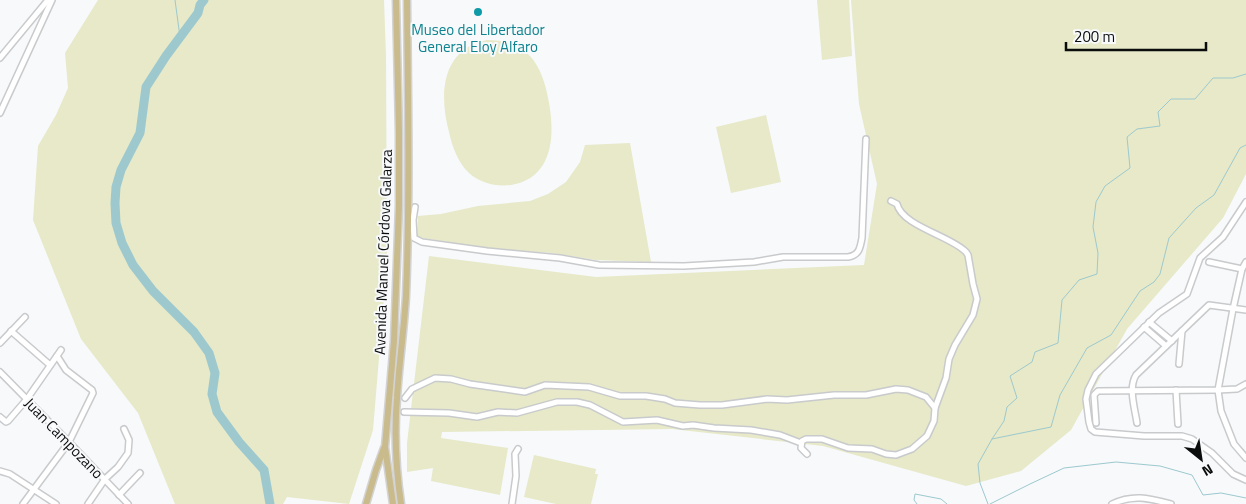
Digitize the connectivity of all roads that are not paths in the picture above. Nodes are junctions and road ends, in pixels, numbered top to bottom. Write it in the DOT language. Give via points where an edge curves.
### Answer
graph roads {
  1 [pos="48,0"];
  2 [pos="52,0"];
  3 [pos="396,0"];
  4 [pos="408,0"];
  5 [pos="24,30"];
  6 [pos="36,38"];
  7 [pos="0,58"];
  8 [pos="0,113"];
  9 [pos="866,139"];
  10 [pos="891,202"];
  11 [pos="1246,202"];
  12 [pos="415,207"];
  13 [pos="1209,262"];
  14 [pos="1246,262"];
  15 [pos="1242,270"];
  16 [pos="1233,308"];
  17 [pos="1246,310"];
  18 [pos="25,317"];
  19 [pos="1149,322"];
  20 [pos="1144,327"];
  21 [pos="11,331"];
  22 [pos="1182,331"];
  23 [pos="1172,341"];
  24 [pos="0,343"];
  25 [pos="1166,346"];
  26 [pos="61,350"];
  27 [pos="57,356"];
  28 [pos="1179,364"];
  29 [pos="50,365"];
  30 [pos="0,372"];
  31 [pos="1246,384"];
  32 [pos="1132,390"];
  33 [pos="1176,390"];
  34 [pos="1218,390"];
  35 [pos="405,398"];
  36 [pos="27,399"];
  37 [pos="935,408"];
  38 [pos="404,412"];
  39 [pos="0,417"];
  40 [pos="1096,423"];
  41 [pos="1137,423"];
  42 [pos="1178,424"];
  43 [pos="124,429"];
  44 [pos="69,442"];
  45 [pos="801,443"];
  46 [pos="385,446"];
  47 [pos="518,449"];
  48 [pos="807,454"];
  49 [pos="1246,458"];
  50 [pos="0,471"];
  51 [pos="140,473"];
  52 [pos="105,479"];
  53 [pos="1246,480"];
  54 [pos="34,489"];
  55 [pos="119,495"];
  56 [pos="23,504"];
  57 [pos="56,504"];
  58 [pos="88,504"];
  59 [pos="127,504"];
  60 [pos="366,504"];
  61 [pos="393,504"];
  62 [pos="401,504"];
  63 [pos="512,504"];
  64 [pos="1112,504"];
  65 [pos="1171,504"];
  1 -- 5 [label="street"];
  2 -- 6 [label="street"];
  3 -- 46 [label="main road, Avenida Manuel Córdova Galarza" via="399,206 394,341"];
  4 -- 62 [label="main road, Avenida Manuel Córdova Galarza" via="406,297 395,440"];
  5 -- 6 [label="street" via="30,29"];
  5 -- 7 [label="street"];
  6 -- 8 [label="street"];
  9 -- 12 [label="street" via="862,238 860,250 848,257 784,257 684,266 599,265 422,242 414,238"];
  10 -- 37 [label="street" via="898,204 910,219 966,252 977,294 973,315 949,359"];
  11 -- 19 [label="street" via="1223,237 1200,258 1187,294"];
  13 -- 15 [label="street"];
  14 -- 15 [label="street"];
  15 -- 16 [label="street"];
  16 -- 17 [label="street"];
  16 -- 22 [label="street" via="1209,305"];
  16 -- 34 [label="street"];
  18 -- 21 [label="street"];
  19 -- 20 [label="street"];
  19 -- 23 [label="street"];
  20 -- 25 [label="street"];
  20 -- 53 [label="street" via="1096,374 1091,383 1086,404 1091,429 1099,433 1192,439 1233,474"];
  21 -- 24 [label="street"];
  21 -- 29 [label="street"];
  22 -- 23 [label="street"];
  22 -- 28 [label="street"];
  23 -- 25 [label="street"];
  25 -- 32 [label="street" via="1136,375"];
  26 -- 27 [label="street"];
  27 -- 29 [label="street"];
  27 -- 44 [label="street" via="66,370 93,393"];
  29 -- 36 [label="street"];
  30 -- 36 [label="street, Juan Campozano"];
  31 -- 34 [label="street" via="1237,389"];
  32 -- 33 [label="street"];
  32 -- 40 [label="street" via="1095,392"];
  32 -- 41 [label="street"];
  33 -- 34 [label="street"];
  33 -- 42 [label="street"];
  34 -- 49 [label="street" via="1221,412 1234,444"];
  35 -- 37 [label="street" via="412,389 434,378 525,392 545,385 589,387 620,396 646,396 700,405 866,395 896,389 926,397"];
  36 -- 39 [label="street" via="6,422"];
  36 -- 44 [label="street, Juan Campozano"];
  37 -- 45 [label="street" via="934,421 927,436 917,446 901,454 848,448 822,440 806,439"];
  38 -- 45 [label="street" via="477,417 498,412 517,413 557,402 577,402 623,422 657,420 683,426 751,430"];
  43 -- 52 [label="street" via="129,440 128,453"];
  44 -- 52 [label="street, Juan Campozano"];
  44 -- 54 [label="street"];
  45 -- 48 [label="street"];
  46 -- 60 [label="main road"];
  46 -- 61 [label="main road, Avenida Manuel Córdova Galarza"];
  47 -- 63 [label="street"];
  50 -- 54 [label="street"];
  51 -- 55 [label="street"];
  52 -- 55 [label="street, Juan Campozano"];
  52 -- 58 [label="street"];
  54 -- 56 [label="street"];
  54 -- 57 [label="street"];
  55 -- 59 [label="street, Juan Campozano"];
  64 -- 65 [label="street" via="1125,498"];
}
